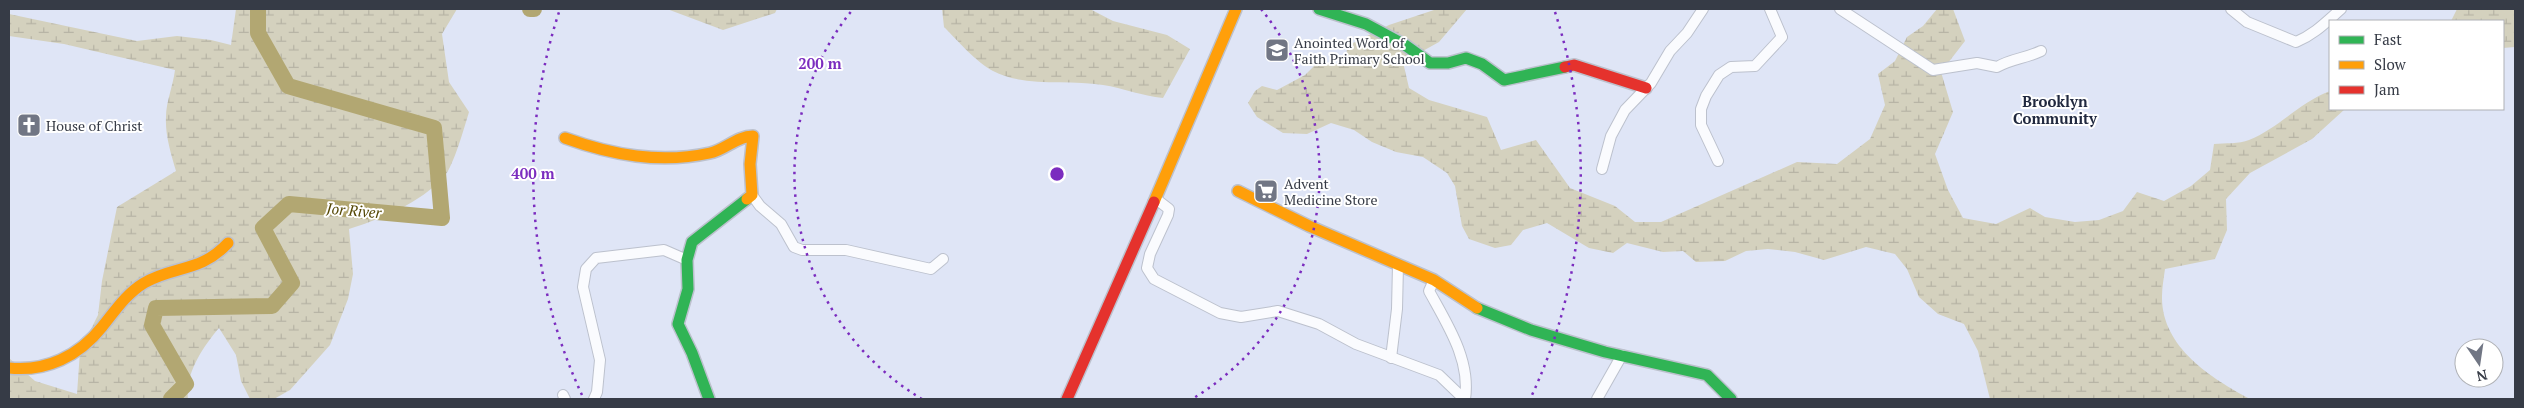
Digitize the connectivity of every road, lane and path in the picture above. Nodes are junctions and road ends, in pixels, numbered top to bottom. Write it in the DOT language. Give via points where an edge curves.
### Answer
graph roads {
  1 [pos="1236,9"];
  2 [pos="1320,9"];
  3 [pos="1703,9"];
  4 [pos="1770,9"];
  5 [pos="1840,9"];
  6 [pos="2231,9"];
  7 [pos="2341,9"];
  8 [pos="2330,20"];
  9 [pos="2329,21"];
  10 [pos="2040,51"];
  11 [pos="1646,88"];
  12 [pos="565,138"];
  13 [pos="1718,161"];
  14 [pos="1602,168"];
  15 [pos="1238,192"];
  16 [pos="752,195"];
  17 [pos="1156,199"];
  18 [pos="228,243"];
  19 [pos="943,259"];
  20 [pos="687,260"];
  21 [pos="1398,265"];
  22 [pos="1434,280"];
  23 [pos="1622,355"];
  24 [pos="1391,358"];
  25 [pos="9,368"];
  26 [pos="594,399"];
  27 [pos="709,399"];
  28 [pos="1067,399"];
  29 [pos="1464,399"];
  30 [pos="1596,399"];
  31 [pos="1731,399"];
  1 -- 17 [label="street"];
  2 -- 11 [label="street" via="1366,24 1406,45 1430,63 1466,58 1482,64 1504,80 1574,65"];
  3 -- 11 [label="street"];
  4 -- 13 [label="street" via="1782,37 1756,66 1731,67 1719,75 1701,109 1701,125"];
  5 -- 10 [label="street" via="1933,70 1977,63 1997,67 2013,58 2025,58"];
  6 -- 9 [label="street" via="2247,22 2296,42"];
  7 -- 8 [label="street"];
  11 -- 14 [label="street" via="1625,110 1611,136"];
  12 -- 16 [label="street" via="606,153 652,159 704,154 725,148 745,135 754,136 750,164"];
  15 -- 21 [label="street"];
  16 -- 19 [label="street" via="781,224 794,247 802,250 846,250 931,269"];
  16 -- 20 [label="street" via="692,242"];
  17 -- 24 [label="street" via="1169,209 1150,254 1147,268 1154,279 1220,313 1241,317 1278,312 1291,315 1319,324"];
  17 -- 28 [label="street"];
  18 -- 25 [label="street" via="223,251 200,266 144,283 119,302 102,328 80,351 23,371"];
  20 -- 26 [label="street" via="664,250 596,258 586,269 583,287 600,360"];
  20 -- 27 [label="street" via="688,289 678,324"];
  21 -- 22 [label="street"];
  21 -- 24 [label="street"];
  22 -- 23 [label="street" via="1479,309 1531,330"];
  22 -- 29 [label="street" via="1429,291 1463,362 1468,382"];
  23 -- 30 [label="street"];
  23 -- 31 [label="street" via="1707,375"];
  24 -- 29 [label="street" via="1439,376"];
}
